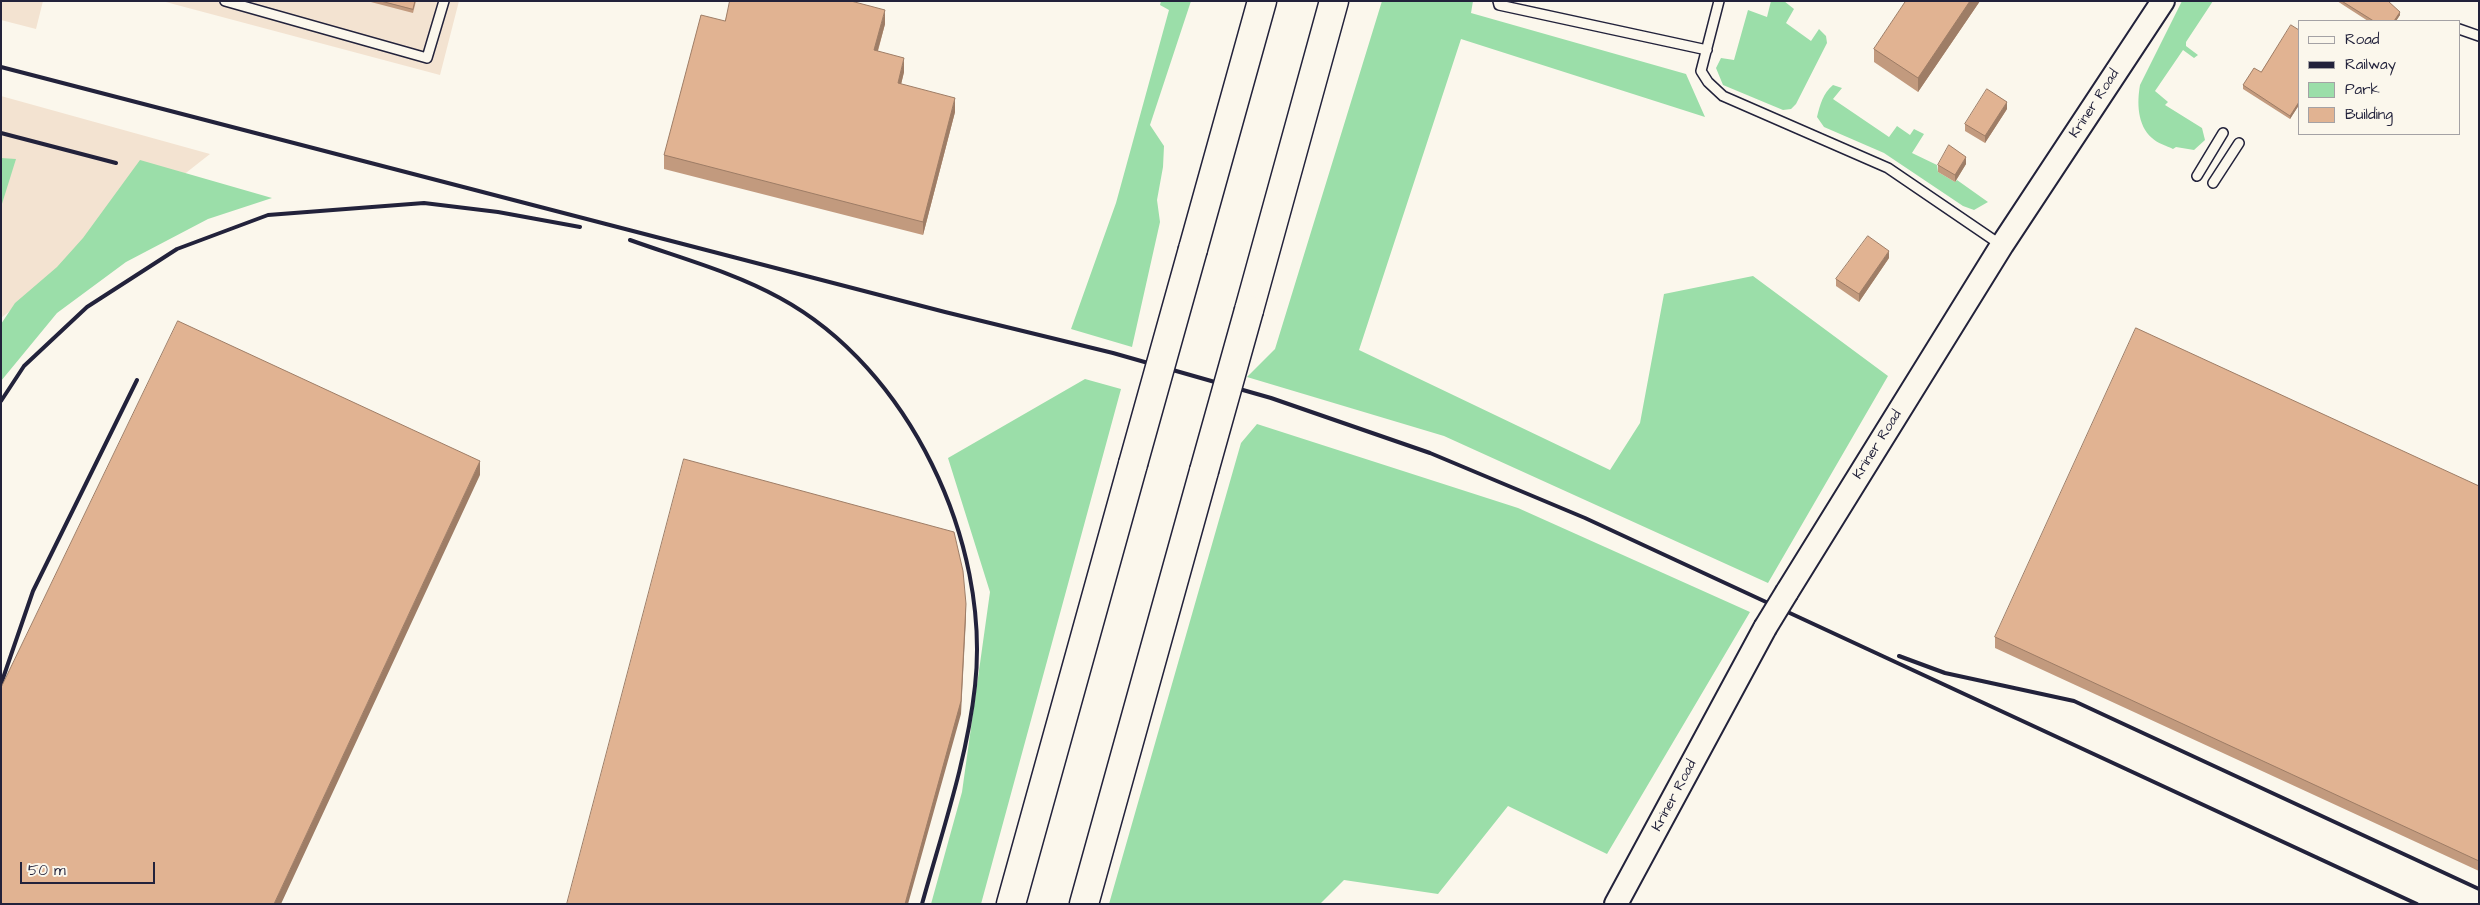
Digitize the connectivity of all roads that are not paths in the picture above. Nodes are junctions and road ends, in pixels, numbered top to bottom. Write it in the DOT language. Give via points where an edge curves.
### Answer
graph roads {
  1 [pos="225,1"];
  2 [pos="444,1"];
  3 [pos="1262,1"];
  4 [pos="1334,1"];
  5 [pos="1498,1"];
  6 [pos="1719,1"];
  7 [pos="2162,1"];
  8 [pos="2460,30"];
  9 [pos="2479,36"];
  10 [pos="1707,50"];
  11 [pos="2223,133"];
  12 [pos="2238,143"];
  13 [pos="2197,176"];
  14 [pos="2213,183"];
  15 [pos="2002,245"];
  16 [pos="1012,904"];
  17 [pos="1084,904"];
  18 [pos="1616,904"];
  1 -- 2 [label="lane" via="428,58"];
  3 -- 16 [label="highway, bridge"];
  4 -- 17 [label="highway, bridge"];
  5 -- 10 [label="lane" via="1499,5"];
  6 -- 10 [label="lane"];
  7 -- 15 [label="street, Kriner Road"];
  8 -- 9 [label="lane"];
  10 -- 15 [label="lane" via="1701,71 1723,96 1888,168"];
  11 -- 13 [label="lane"];
  12 -- 14 [label="lane"];
  15 -- 18 [label="street, Kriner Road, bridge" via="1765,628"];
}
